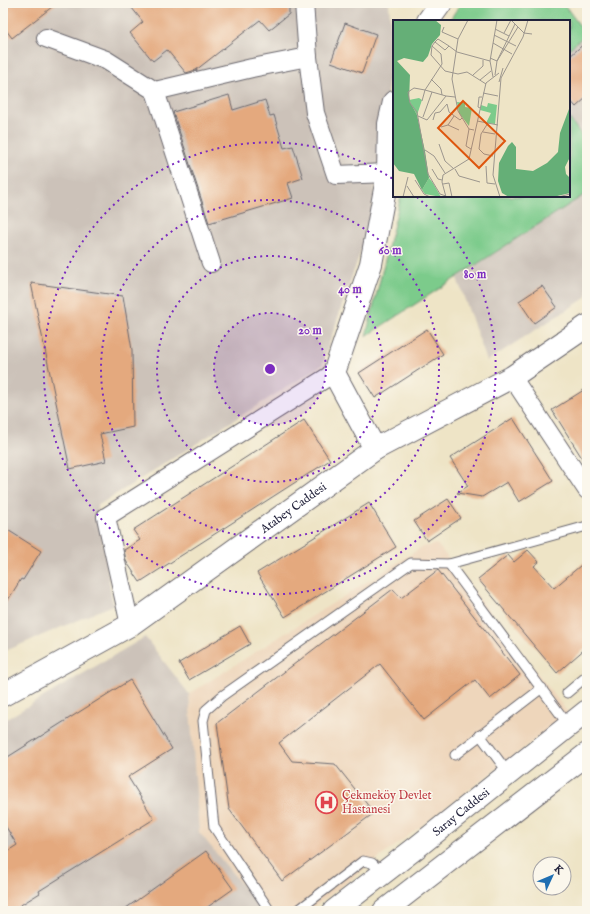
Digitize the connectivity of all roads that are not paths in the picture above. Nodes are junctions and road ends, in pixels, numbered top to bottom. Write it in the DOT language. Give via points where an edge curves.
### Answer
graph roads {
  1 [pos="304,3"];
  2 [pos="441,3"];
  3 [pos="429,20"];
  4 [pos="46,38"];
  5 [pos="308,57"];
  6 [pos="155,91"];
  7 [pos="393,106"];
  8 [pos="388,173"];
  9 [pos="211,263"];
  10 [pos="587,326"];
  11 [pos="334,372"];
  12 [pos="512,376"];
  13 [pos="375,449"];
  14 [pos="587,490"];
  15 [pos="587,526"];
  16 [pos="449,564"];
  17 [pos="130,624"];
  18 [pos="587,676"];
  19 [pos="542,688"];
  20 [pos="567,693"];
  21 [pos="3,695"];
  22 [pos="587,711"];
  23 [pos="569,726"];
  24 [pos="480,735"];
  25 [pos="587,754"];
  26 [pos="455,755"];
  27 [pos="509,774"];
  28 [pos="383,874"];
  29 [pos="270,911"];
  30 [pos="296,911"];
  31 [pos="334,911"];
  32 [pos="384,911"];
  1 -- 5 [label="street"];
  2 -- 3 [label="main road"];
  4 -- 6 [label="street" via="106,60"];
  5 -- 6 [label="street"];
  5 -- 8 [label="street" via="315,113 336,176"];
  6 -- 9 [label="street"];
  7 -- 8 [label="main road" via="389,124"];
  8 -- 11 [label="main road" via="371,264"];
  10 -- 12 [label="main road, Atabey Caddesi"];
  11 -- 13 [label="main road"];
  11 -- 17 [label="street" via="106,517"];
  12 -- 13 [label="main road, Atabey Caddesi"];
  12 -- 14 [label="street"];
  13 -- 17 [label="main road, Atabey Caddesi"];
  15 -- 16 [label="lane"];
  16 -- 19 [label="lane"];
  16 -- 29 [label="lane" via="411,563 222,696 206,710 203,721 214,827"];
  17 -- 21 [label="main road, Atabey Caddesi"];
  18 -- 20 [label="lane"];
  19 -- 23 [label="lane"];
  19 -- 24 [label="lane"];
  22 -- 23 [label="main road, Saray Caddesi"];
  23 -- 27 [label="main road, Saray Caddesi"];
  24 -- 26 [label="lane"];
  24 -- 27 [label="lane"];
  25 -- 32 [label="main road"];
  27 -- 28 [label="main road, Saray Caddesi"];
  28 -- 30 [label="lane" via="372,863 363,861"];
  28 -- 31 [label="main road, Saray Caddesi"];
}
